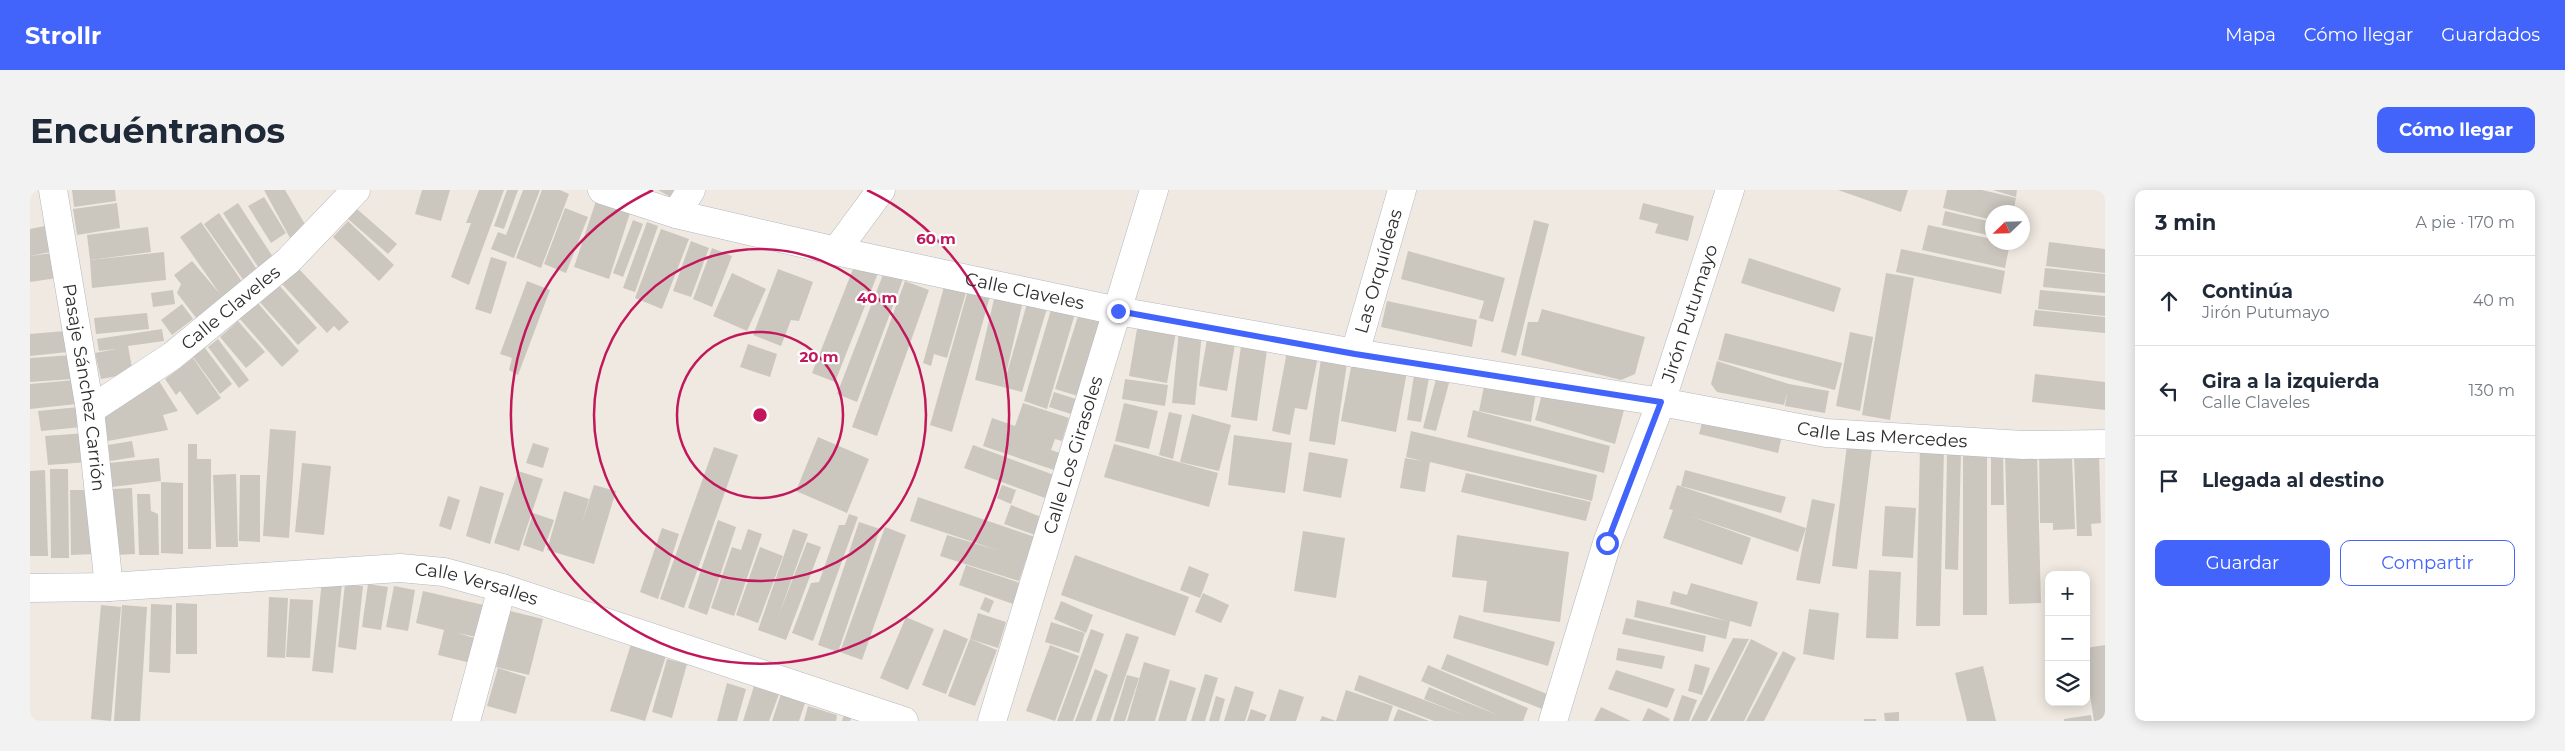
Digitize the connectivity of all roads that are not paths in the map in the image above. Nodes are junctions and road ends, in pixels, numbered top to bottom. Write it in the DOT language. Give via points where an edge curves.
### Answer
graph roads {
  1 [pos="53,190"];
  2 [pos="356,190"];
  3 [pos="602,190"];
  4 [pos="691,190"];
  5 [pos="881,190"];
  6 [pos="1154,190"];
  7 [pos="1402,190"];
  8 [pos="1730,190"];
  9 [pos="676,214"];
  10 [pos="836,251"];
  11 [pos="1118,311"];
  12 [pos="1355,354"];
  13 [pos="1661,402"];
  14 [pos="90,410"];
  15 [pos="2105,444"];
  16 [pos="109,586"];
  17 [pos="30,588"];
  18 [pos="502,588"];
  19 [pos="466,721"];
  20 [pos="904,721"];
  21 [pos="992,721"];
  22 [pos="1552,721"];
  1 -- 14 [label="street, Pasaje Sánchez Carrión"];
  2 -- 14 [label="street, Calle Claveles" via="288,261 172,356"];
  3 -- 9 [label="street, Calle Claveles"];
  4 -- 9 [label="street"];
  5 -- 10 [label="street"];
  6 -- 11 [label="street, Calle Los Girasoles"];
  7 -- 12 [label="street, Las Orquídeas"];
  8 -- 13 [label="street, Jirón Putumayo"];
  9 -- 10 [label="street, Calle Claveles"];
  10 -- 11 [label="street, Calle Claveles"];
  11 -- 12 [label="street, Calle Claveles"];
  11 -- 21 [label="street, Calle Los Girasoles"];
  12 -- 13 [label="street, Calle Claveles"];
  13 -- 15 [label="street, Calle Las Mercedes" via="1826,433 2023,445"];
  13 -- 22 [label="street, Jirón Putumayo" via="1607,543"];
  14 -- 16 [label="street, Pasaje Sánchez Carrión"];
  16 -- 17 [label="street, Calle Versalles"];
  16 -- 18 [label="street, Calle Versalles" via="400,568 444,572"];
  18 -- 19 [label="street"];
  18 -- 20 [label="street, Calle Versalles"];
}
